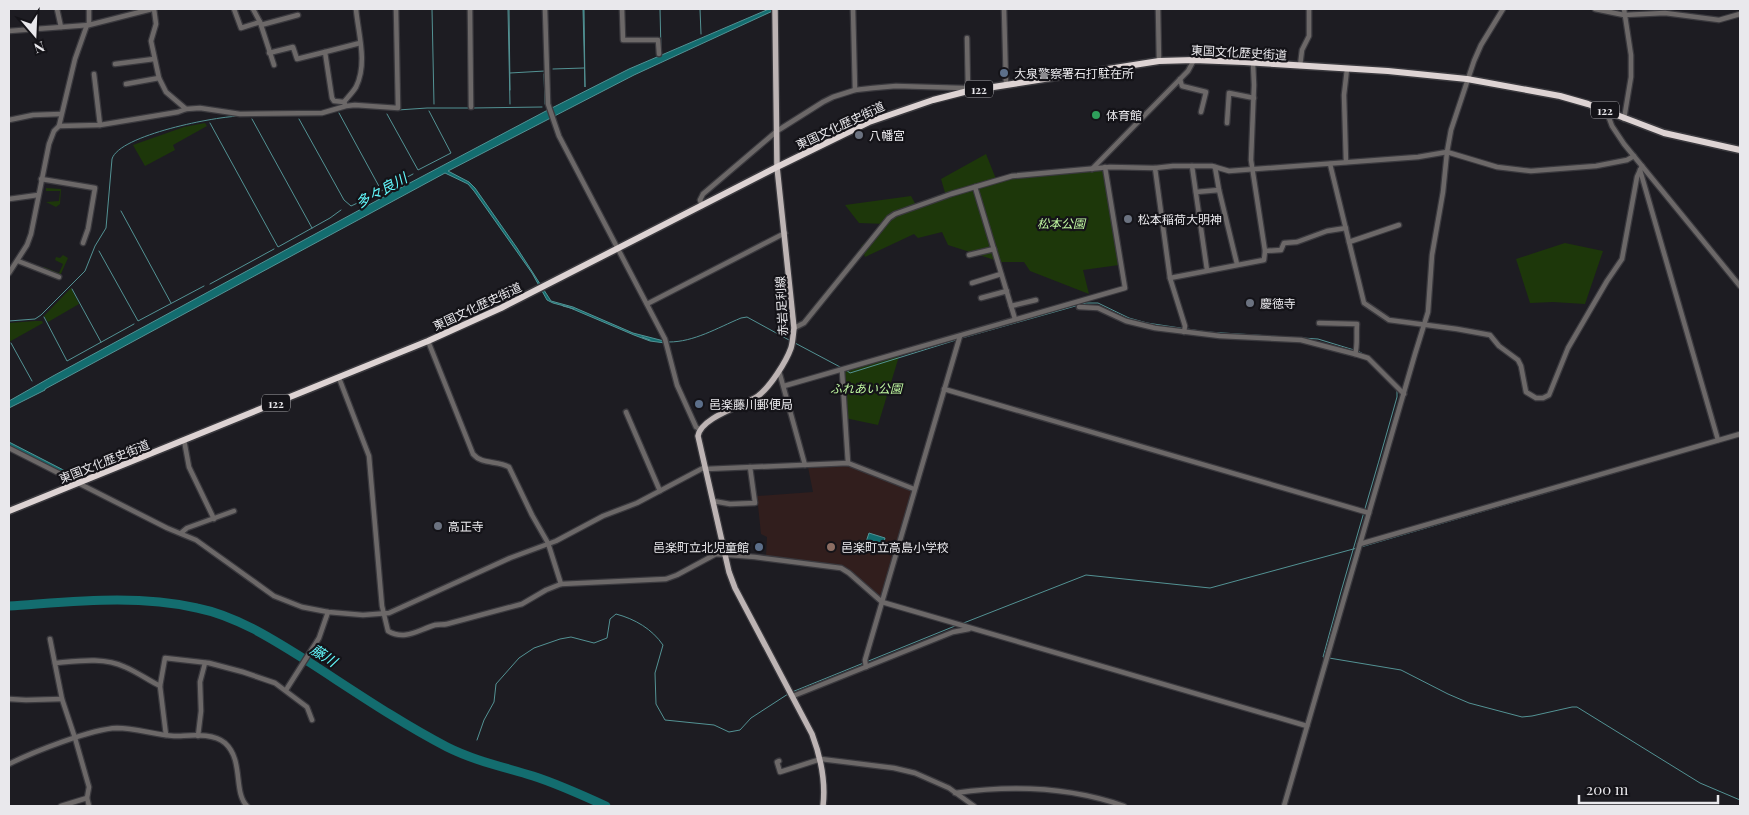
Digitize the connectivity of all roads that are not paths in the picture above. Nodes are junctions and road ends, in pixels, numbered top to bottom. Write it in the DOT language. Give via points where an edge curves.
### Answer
graph roads {
  1 [pos="57,9"];
  2 [pos="89,9"];
  3 [pos="153,9"];
  4 [pos="235,9"];
  5 [pos="253,9"];
  6 [pos="356,9"];
  7 [pos="396,9"];
  8 [pos="470,9"];
  9 [pos="546,9"];
  10 [pos="622,9"];
  11 [pos="775,9"];
  12 [pos="853,9"];
  13 [pos="1004,9"];
  14 [pos="1158,9"];
  15 [pos="1309,9"];
  16 [pos="1503,9"];
  17 [pos="1595,9"];
  18 [pos="1624,9"];
  19 [pos="1740,14"];
  20 [pos="298,15"];
  21 [pos="1624,15"];
  22 [pos="260,23"];
  23 [pos="88,25"];
  24 [pos="62,27"];
  25 [pos="9,31"];
  26 [pos="967,38"];
  27 [pos="360,43"];
  28 [pos="325,52"];
  29 [pos="269,53"];
  30 [pos="659,54"];
  31 [pos="154,59"];
  32 [pos="1194,60"];
  33 [pos="1159,61"];
  34 [pos="1253,63"];
  35 [pos="115,64"];
  36 [pos="274,65"];
  37 [pos="1300,66"];
  38 [pos="1347,69"];
  39 [pos="94,74"];
  40 [pos="159,78"];
  41 [pos="1180,79"];
  42 [pos="1467,79"];
  43 [pos="126,84"];
  44 [pos="1006,84"];
  45 [pos="855,90"];
  46 [pos="968,91"];
  47 [pos="1254,98"];
  48 [pos="345,104"];
  49 [pos="471,107"];
  50 [pos="186,109"];
  51 [pos="1606,110"];
  52 [pos="1201,112"];
  53 [pos="61,114"];
  54 [pos="1624,118"];
  55 [pos="9,120"];
  56 [pos="1227,123"];
  57 [pos="100,125"];
  58 [pos="59,126"];
  59 [pos="776,131"];
  60 [pos="1740,150"];
  61 [pos="1447,152"];
  62 [pos="1634,156"];
  63 [pos="1346,162"];
  64 [pos="1330,164"];
  65 [pos="1192,166"];
  66 [pos="777,167"];
  67 [pos="1105,167"];
  68 [pos="1215,167"];
  69 [pos="1092,168"];
  70 [pos="1155,168"];
  71 [pos="1252,168"];
  72 [pos="1641,168"];
  73 [pos="41,179"];
  74 [pos="975,187"];
  75 [pos="1219,190"];
  76 [pos="1196,192"];
  77 [pos="38,195"];
  78 [pos="9,199"];
  79 [pos="702,206"];
  80 [pos="1399,225"];
  81 [pos="1346,228"];
  82 [pos="785,233"];
  83 [pos="1349,242"];
  84 [pos="83,243"];
  85 [pos="994,248"];
  86 [pos="618,249"];
  87 [pos="1265,252"];
  88 [pos="969,255"];
  89 [pos="18,261"];
  90 [pos="1237,264"];
  91 [pos="1206,270"];
  92 [pos="9,273"];
  93 [pos="1002,274"];
  94 [pos="59,277"];
  95 [pos="1170,278"];
  96 [pos="972,283"];
  97 [pos="1740,286"];
  98 [pos="1006,291"];
  99 [pos="981,298"];
  100 [pos="1036,300"];
  101 [pos="647,304"];
  102 [pos="1011,306"];
  103 [pos="1079,307"];
  104 [pos="1015,319"];
  105 [pos="1319,323"];
  106 [pos="1425,325"];
  107 [pos="794,328"];
  108 [pos="1184,332"];
  109 [pos="960,336"];
  110 [pos="428,341"];
  111 [pos="1355,354"];
  112 [pos="779,370"];
  113 [pos="842,371"];
  114 [pos="339,378"];
  115 [pos="784,386"];
  116 [pos="944,388"];
  117 [pos="1404,394"];
  118 [pos="626,412"];
  119 [pos="699,429"];
  120 [pos="1740,434"];
  121 [pos="184,440"];
  122 [pos="1718,440"];
  123 [pos="9,448"];
  124 [pos="848,463"];
  125 [pos="805,465"];
  126 [pos="750,467"];
  127 [pos="705,468"];
  128 [pos="77,484"];
  129 [pos="914,489"];
  130 [pos="660,492"];
  131 [pos="713,501"];
  132 [pos="9,511"];
  133 [pos="234,512"];
  134 [pos="1370,513"];
  135 [pos="214,519"];
  136 [pos="177,534"];
  137 [pos="548,544"];
  138 [pos="1360,544"];
  139 [pos="724,554"];
  140 [pos="561,584"];
  141 [pos="882,602"];
  142 [pos="328,612"];
  143 [pos="383,614"];
  144 [pos="968,628"];
  145 [pos="50,639"];
  146 [pos="56,663"];
  147 [pos="205,663"];
  148 [pos="866,667"];
  149 [pos="160,686"];
  150 [pos="286,690"];
  151 [pos="791,694"];
  152 [pos="9,699"];
  153 [pos="62,699"];
  154 [pos="312,720"];
  155 [pos="1307,726"];
  156 [pos="166,735"];
  157 [pos="198,736"];
  158 [pos="75,738"];
  159 [pos="821,759"];
  160 [pos="778,760"];
  161 [pos="9,764"];
  162 [pos="955,793"];
  163 [pos="87,798"];
  164 [pos="1114,804"];
  165 [pos="61,806"];
  166 [pos="89,806"];
  167 [pos="247,806"];
  168 [pos="823,806"];
  169 [pos="974,806"];
  170 [pos="1124,806"];
  171 [pos="1284,806"];
  1 -- 24 [label="street"];
  2 -- 23 [label="street"];
  3 -- 23 [label="street"];
  3 -- 31 [label="street" via="156,24 151,41"];
  4 -- 22 [label="street" via="241,28"];
  5 -- 22 [label="street"];
  6 -- 27 [label="street"];
  7 -- 48 [label="street" via="398,108"];
  8 -- 49 [label="street"];
  9 -- 86 [label="street" via="549,109 558,136"];
  10 -- 30 [label="street" via="623,40 658,40"];
  11 -- 59 [label="main road, 赤岩足利線"];
  12 -- 45 [label="street"];
  13 -- 44 [label="street"];
  14 -- 33 [label="street"];
  15 -- 37 [label="street" via="1309,36 1302,50"];
  16 -- 42 [label="street" via="1481,45"];
  17 -- 21 [label="street"];
  18 -- 21 [label="street"];
  19 -- 21 [label="street" via="1719,20 1665,13"];
  20 -- 22 [label="street"];
  21 -- 54 [label="street" via="1630,44 1631,77"];
  22 -- 29 [label="street"];
  23 -- 24 [label="street"];
  23 -- 53 [label="street" via="74,59"];
  24 -- 25 [label="street"];
  26 -- 46 [label="street"];
  27 -- 28 [label="street"];
  27 -- 48 [label="street" via="357,85"];
  28 -- 29 [label="street" via="297,59 293,47"];
  28 -- 48 [label="street" via="332,98"];
  29 -- 36 [label="street"];
  31 -- 35 [label="street"];
  31 -- 40 [label="street"];
  32 -- 33 [label="highway, 東国文化歴史街道 / 122"];
  32 -- 34 [label="highway, 東国文化歴史街道 / 122"];
  32 -- 41 [label="street"];
  33 -- 44 [label="highway, 東国文化歴史街道 / 122"];
  34 -- 37 [label="highway, 東国文化歴史街道 / 122"];
  34 -- 47 [label="street"];
  37 -- 38 [label="highway, 東国文化歴史街道 / 122"];
  38 -- 42 [label="highway, 東国文化歴史街道 / 122"];
  38 -- 63 [label="street" via="1344,95"];
  39 -- 57 [label="street"];
  40 -- 43 [label="street"];
  40 -- 50 [label="street" via="166,92"];
  41 -- 52 [label="street" via="1182,86 1206,92"];
  41 -- 69 [label="street"];
  42 -- 51 [label="highway, 東国文化歴史街道 / 122" via="1560,96"];
  42 -- 61 [label="street"];
  44 -- 46 [label="highway, 東国文化歴史街道 / 122"];
  45 -- 46 [label="street" via="896,86 963,88"];
  45 -- 59 [label="street" via="823,102"];
  46 -- 66 [label="highway, 東国文化歴史街道 / 122" via="870,122"];
  47 -- 56 [label="street" via="1229,93"];
  47 -- 71 [label="street"];
  48 -- 50 [label="street" via="322,113 294,114"];
  50 -- 57 [label="street"];
  51 -- 54 [label="highway, 東国文化歴史街道 / 122"];
  51 -- 62 [label="street" via="1612,126"];
  53 -- 55 [label="street"];
  53 -- 58 [label="street"];
  54 -- 60 [label="highway, 東国文化歴史街道 / 122" via="1664,133"];
  57 -- 58 [label="street"];
  58 -- 73 [label="street" via="49,144"];
  59 -- 66 [label="main road, 赤岩足利線"];
  59 -- 79 [label="street" via="703,194"];
  61 -- 62 [label="street" via="1497,167 1531,171 1596,166"];
  61 -- 63 [label="street"];
  61 -- 106 [label="street"];
  62 -- 72 [label="street"];
  63 -- 64 [label="street"];
  64 -- 71 [label="street"];
  64 -- 81 [label="street"];
  65 -- 68 [label="street"];
  65 -- 70 [label="street"];
  65 -- 76 [label="street"];
  66 -- 79 [label="highway, 東国文化歴史街道 / 122"];
  66 -- 82 [label="main road, 赤岩足利線"];
  67 -- 69 [label="street"];
  67 -- 70 [label="street"];
  67 -- 104 [label="street" via="1125,288"];
  68 -- 71 [label="street" via="1228,171"];
  68 -- 75 [label="street"];
  69 -- 74 [label="street" via="1012,176"];
  70 -- 95 [label="street"];
  71 -- 87 [label="street"];
  72 -- 97 [label="street"];
  72 -- 106 [label="street" via="1622,259 1568,348 1549,395 1536,398 1526,392 1518,360 1490,335"];
  72 -- 122 [label="street"];
  73 -- 77 [label="street"];
  73 -- 84 [label="street" via="95,188"];
  74 -- 85 [label="street"];
  74 -- 107 [label="street" via="889,218 804,323"];
  75 -- 76 [label="street"];
  75 -- 90 [label="street"];
  76 -- 91 [label="street"];
  77 -- 78 [label="street"];
  77 -- 89 [label="street" via="31,234"];
  79 -- 86 [label="highway, 東国文化歴史街道 / 122"];
  80 -- 83 [label="street"];
  81 -- 83 [label="street"];
  81 -- 87 [label="street" via="1284,243 1281,250"];
  82 -- 101 [label="street"];
  82 -- 107 [label="main road, 赤岩足利線"];
  83 -- 106 [label="street" via="1364,304 1389,320"];
  85 -- 88 [label="street"];
  85 -- 93 [label="street"];
  86 -- 101 [label="street"];
  86 -- 110 [label="highway, 東国文化歴史街道 / 122" via="492,313"];
  87 -- 90 [label="street" via="1264,260"];
  89 -- 92 [label="street"];
  89 -- 94 [label="street"];
  90 -- 91 [label="street"];
  91 -- 95 [label="street"];
  93 -- 96 [label="street"];
  93 -- 98 [label="street"];
  95 -- 108 [label="street"];
  98 -- 99 [label="street"];
  98 -- 102 [label="street"];
  100 -- 102 [label="street"];
  101 -- 119 [label="street" via="668,346 677,385"];
  102 -- 104 [label="street"];
  103 -- 108 [label="street" via="1098,308 1140,325"];
  104 -- 109 [label="street"];
  105 -- 111 [label="street" via="1357,324"];
  106 -- 117 [label="street"];
  107 -- 112 [label="main road, 赤岩足利線" via="791,348"];
  108 -- 111 [label="street" via="1301,340"];
  109 -- 113 [label="street"];
  109 -- 116 [label="street"];
  110 -- 114 [label="highway, 東国文化歴史街道 / 122"];
  110 -- 137 [label="street" via="473,454 481,461 509,467"];
  111 -- 117 [label="street" via="1368,358"];
  112 -- 115 [label="street"];
  112 -- 119 [label="main road, 赤岩足利線" via="759,395"];
  113 -- 115 [label="street"];
  113 -- 124 [label="street"];
  114 -- 121 [label="highway, 東国文化歴史街道 / 122"];
  114 -- 143 [label="street" via="369,456"];
  115 -- 125 [label="street"];
  116 -- 129 [label="street"];
  116 -- 134 [label="street"];
  117 -- 134 [label="street"];
  118 -- 130 [label="street"];
  119 -- 127 [label="main road"];
  120 -- 122 [label="street"];
  121 -- 128 [label="highway, 東国文化歴史街道 / 122"];
  121 -- 135 [label="street" via="189,467"];
  122 -- 138 [label="street"];
  123 -- 128 [label="street"];
  124 -- 125 [label="street"];
  124 -- 129 [label="street"];
  125 -- 126 [label="street"];
  126 -- 127 [label="street"];
  126 -- 131 [label="street" via="754,503"];
  127 -- 130 [label="street"];
  127 -- 131 [label="main road"];
  128 -- 132 [label="highway, 東国文化歴史街道 / 122"];
  128 -- 136 [label="street"];
  129 -- 141 [label="street"];
  130 -- 137 [label="street" via="602,516"];
  131 -- 139 [label="main road"];
  133 -- 135 [label="street"];
  134 -- 138 [label="street"];
  135 -- 136 [label="street"];
  136 -- 142 [label="street" via="200,542 274,596 302,607"];
  137 -- 140 [label="street"];
  137 -- 143 [label="street"];
  138 -- 155 [label="street"];
  139 -- 140 [label="street" via="716,554 666,579"];
  139 -- 141 [label="street" via="841,568"];
  139 -- 151 [label="main road" via="735,588"];
  140 -- 143 [label="street" via="522,604 436,625 412,635 388,631"];
  141 -- 144 [label="street"];
  141 -- 148 [label="street" via="865,660"];
  142 -- 143 [label="street"];
  142 -- 150 [label="street" via="318,638"];
  144 -- 148 [label="street"];
  144 -- 155 [label="street"];
  145 -- 146 [label="street"];
  146 -- 149 [label="street" via="90,660 117,663"];
  146 -- 153 [label="street"];
  147 -- 149 [label="street" via="165,658"];
  147 -- 150 [label="street" via="243,672"];
  147 -- 157 [label="street" via="200,682"];
  148 -- 151 [label="street"];
  149 -- 156 [label="street"];
  150 -- 154 [label="street" via="307,707"];
  151 -- 159 [label="main road"];
  152 -- 153 [label="street"];
  153 -- 158 [label="street"];
  155 -- 171 [label="street"];
  156 -- 157 [label="street"];
  156 -- 158 [label="street" via="118,728"];
  157 -- 167 [label="street" via="217,738 235,752 241,796"];
  158 -- 161 [label="street"];
  158 -- 163 [label="street" via="89,787"];
  159 -- 160 [label="street" via="780,772"];
  159 -- 162 [label="street" via="915,773"];
  159 -- 168 [label="main road"];
  162 -- 164 [label="street" via="986,788 1038,789 1080,794"];
  162 -- 169 [label="street"];
  163 -- 165 [label="street"];
  163 -- 166 [label="street"];
  164 -- 170 [label="street"];
}
